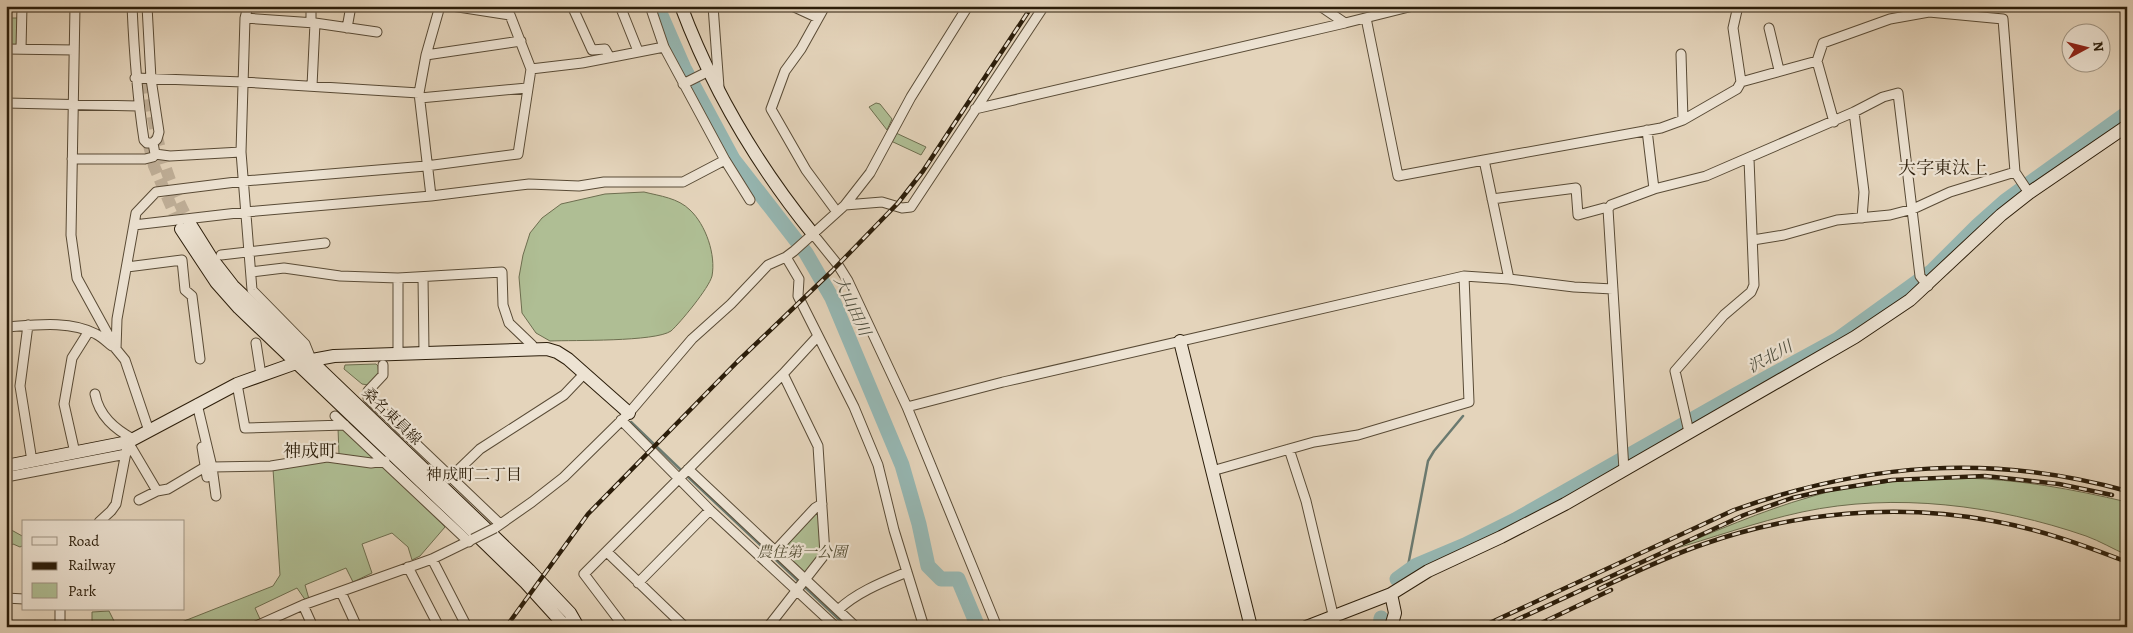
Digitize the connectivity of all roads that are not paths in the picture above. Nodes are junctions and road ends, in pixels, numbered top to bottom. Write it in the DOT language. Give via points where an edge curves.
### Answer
graph roads {
  1 [pos="22,6"];
  2 [pos="75,6"];
  3 [pos="132,6"];
  4 [pos="147,6"];
  5 [pos="248,6"];
  6 [pos="311,6"];
  7 [pos="351,6"];
  8 [pos="440,6"];
  9 [pos="452,6"];
  10 [pos="572,6"];
  11 [pos="620,6"];
  12 [pos="650,6"];
  13 [pos="682,6"];
  14 [pos="713,6"];
  15 [pos="792,6"];
  16 [pos="825,6"];
  17 [pos="968,6"];
  18 [pos="1044,6"];
  19 [pos="1320,6"];
  20 [pos="1413,6"];
  21 [pos="1738,6"];
  22 [pos="245,18"];
  23 [pos="818,18"];
  24 [pos="1366,18"];
  25 [pos="313,23"];
  26 [pos="1345,23"];
  27 [pos="347,28"];
  28 [pos="1769,28"];
  29 [pos="376,32"];
  30 [pos="521,41"];
  31 [pos="664,47"];
  32 [pos="6,49"];
  33 [pos="21,50"];
  34 [pos="74,50"];
  35 [pos="638,51"];
  36 [pos="1681,54"];
  37 [pos="426,55"];
  38 [pos="609,56"];
  39 [pos="1817,61"];
  40 [pos="531,69"];
  41 [pos="1779,70"];
  42 [pos="707,72"];
  43 [pos="135,78"];
  44 [pos="151,78"];
  45 [pos="243,82"];
  46 [pos="1741,82"];
  47 [pos="685,83"];
  48 [pos="312,86"];
  49 [pos="527,88"];
  50 [pos="719,90"];
  51 [pos="419,96"];
  52 [pos="6,104"];
  53 [pos="74,105"];
  54 [pos="138,106"];
  55 [pos="975,109"];
  56 [pos="1854,112"];
  57 [pos="1683,120"];
  58 [pos="1834,122"];
  59 [pos="1647,130"];
  60 [pos="2124,130"];
  61 [pos="153,143"];
  62 [pos="241,152"];
  63 [pos="155,154"];
  64 [pos="72,159"];
  65 [pos="1749,159"];
  66 [pos="725,160"];
  67 [pos="1484,160"];
  68 [pos="426,166"];
  69 [pos="2015,172"];
  70 [pos="244,181"];
  71 [pos="1654,189"];
  72 [pos="2028,191"];
  73 [pos="430,196"];
  74 [pos="1492,199"];
  75 [pos="750,200"];
  76 [pos="845,205"];
  77 [pos="1608,209"];
  78 [pos="1913,209"];
  79 [pos="246,212"];
  80 [pos="837,212"];
  81 [pos="1862,218"];
  82 [pos="134,225"];
  83 [pos="811,236"];
  84 [pos="1752,240"];
  85 [pos="325,243"];
  86 [pos="249,252"];
  87 [pos="790,254"];
  88 [pos="221,255"];
  89 [pos="127,267"];
  90 [pos="250,272"];
  91 [pos="1464,276"];
  92 [pos="423,277"];
  93 [pos="398,278"];
  94 [pos="1509,279"];
  95 [pos="1924,282"];
  96 [pos="1613,289"];
  97 [pos="28,325"];
  98 [pos="6,327"];
  99 [pos="89,331"];
  100 [pos="818,336"];
  101 [pos="1180,341"];
  102 [pos="256,343"];
  103 [pos="116,349"];
  104 [pos="534,349"];
  105 [pos="398,352"];
  106 [pos="424,352"];
  107 [pos="200,359"];
  108 [pos="311,360"];
  109 [pos="296,363"];
  110 [pos="383,365"];
  111 [pos="584,374"];
  112 [pos="783,374"];
  113 [pos="261,375"];
  114 [pos="236,384"];
  115 [pos="95,394"];
  116 [pos="196,404"];
  117 [pos="907,407"];
  118 [pos="335,416"];
  119 [pos="625,416"];
  120 [pos="345,425"];
  121 [pos="1687,427"];
  122 [pos="149,431"];
  123 [pos="129,445"];
  124 [pos="1289,449"];
  125 [pos="75,454"];
  126 [pos="96,455"];
  127 [pos="385,461"];
  128 [pos="56,462"];
  129 [pos="31,465"];
  130 [pos="209,467"];
  131 [pos="1623,467"];
  132 [pos="8,471"];
  133 [pos="1212,471"];
  134 [pos="684,473"];
  135 [pos="207,477"];
  136 [pos="451,477"];
  137 [pos="158,491"];
  138 [pos="216,496"];
  139 [pos="139,500"];
  140 [pos="822,504"];
  141 [pos="710,510"];
  142 [pos="101,520"];
  143 [pos="497,526"];
  144 [pos="471,540"];
  145 [pos="775,551"];
  146 [pos="607,552"];
  147 [pos="432,559"];
  148 [pos="408,568"];
  149 [pos="906,572"];
  150 [pos="638,583"];
  151 [pos="801,585"];
  152 [pos="341,592"];
  153 [pos="1391,594"];
  154 [pos="6,598"];
  155 [pos="22,599"];
  156 [pos="304,605"];
  157 [pos="60,610"];
  158 [pos="838,610"];
  159 [pos="1335,622"];
  160 [pos="60,627"];
  161 [pos="254,627"];
  162 [pos="313,627"];
  163 [pos="357,627"];
  164 [pos="439,627"];
  165 [pos="468,627"];
  166 [pos="566,627"];
  167 [pos="578,627"];
  168 [pos="624,627"];
  169 [pos="685,627"];
  170 [pos="768,627"];
  171 [pos="836,627"];
  172 [pos="856,627"];
  173 [pos="924,627"];
  174 [pos="996,627"];
  175 [pos="1251,627"];
  176 [pos="1306,627"];
  177 [pos="1391,627"];
  1 -- 33 [label="street"];
  2 -- 34 [label="street"];
  3 -- 43 [label="street"];
  4 -- 44 [label="street"];
  5 -- 22 [label="street"];
  6 -- 25 [label="street"];
  7 -- 27 [label="street"];
  8 -- 37 [label="street"];
  9 -- 30 [label="street" via="510,15"];
  10 -- 38 [label="street" via="592,50 605,49"];
  11 -- 35 [label="street"];
  12 -- 31 [label="street"];
  13 -- 42 [label="street"];
  14 -- 50 [label="street"];
  15 -- 23 [label="street"];
  16 -- 23 [label="street"];
  17 -- 76 [label="street" via="911,96 870,173"];
  18 -- 55 [label="street"];
  19 -- 26 [label="street"];
  20 -- 24 [label="street"];
  21 -- 46 [label="street" via="1733,28"];
  22 -- 25 [label="street"];
  22 -- 45 [label="street"];
  23 -- 80 [label="street" via="785,71 771,109 806,170"];
  24 -- 26 [label="street"];
  24 -- 67 [label="street" via="1398,176"];
  25 -- 27 [label="street"];
  25 -- 48 [label="street"];
  26 -- 55 [label="street"];
  27 -- 29 [label="street"];
  28 -- 41 [label="street"];
  30 -- 37 [label="street"];
  30 -- 40 [label="street"];
  31 -- 35 [label="street"];
  31 -- 47 [label="street"];
  32 -- 33 [label="street"];
  33 -- 34 [label="street"];
  34 -- 53 [label="street"];
  35 -- 38 [label="street"];
  36 -- 57 [label="street"];
  37 -- 51 [label="street"];
  38 -- 40 [label="street"];
  39 -- 41 [label="street"];
  39 -- 58 [label="street"];
  39 -- 69 [label="street" via="1823,44 1890,19 1929,12 2002,20"];
  40 -- 49 [label="street"];
  41 -- 46 [label="street"];
  42 -- 47 [label="street"];
  42 -- 50 [label="street"];
  43 -- 44 [label="street"];
  43 -- 54 [label="street"];
  44 -- 45 [label="street"];
  44 -- 61 [label="street" via="159,132"];
  45 -- 48 [label="street"];
  45 -- 62 [label="street"];
  46 -- 57 [label="street" via="1737,89"];
  47 -- 66 [label="street"];
  48 -- 51 [label="street"];
  49 -- 51 [label="street"];
  49 -- 68 [label="street" via="518,154"];
  50 -- 83 [label="street" via="754,155"];
  51 -- 68 [label="street"];
  52 -- 53 [label="street"];
  53 -- 54 [label="street"];
  53 -- 64 [label="street"];
  54 -- 61 [label="street" via="144,140"];
  55 -- 76 [label="street" via="911,207 902,208 882,202"];
  56 -- 58 [label="street"];
  56 -- 78 [label="street" via="1898,93"];
  56 -- 81 [label="street" via="1864,192"];
  57 -- 59 [label="street"];
  58 -- 65 [label="street"];
  59 -- 67 [label="street"];
  59 -- 71 [label="street"];
  60 -- 72 [label="street"];
  61 -- 63 [label="street"];
  62 -- 63 [label="street"];
  62 -- 70 [label="street"];
  63 -- 64 [label="street" via="145,159"];
  64 -- 103 [label="street" via="71,235 77,278"];
  65 -- 71 [label="street" via="1706,176"];
  65 -- 84 [label="street"];
  66 -- 73 [label="street" via="683,182 604,182 579,186 529,184"];
  66 -- 75 [label="street"];
  67 -- 74 [label="street"];
  68 -- 70 [label="street"];
  68 -- 73 [label="street"];
  69 -- 72 [label="street"];
  69 -- 78 [label="street" via="1950,192"];
  70 -- 79 [label="street"];
  70 -- 82 [label="street" via="156,192 136,213"];
  71 -- 77 [label="street" via="1624,199"];
  72 -- 95 [label="street"];
  73 -- 79 [label="street"];
  74 -- 77 [label="street" via="1576,188 1578,215"];
  74 -- 94 [label="street"];
  76 -- 80 [label="street"];
  77 -- 96 [label="street"];
  78 -- 81 [label="street"];
  78 -- 95 [label="street"];
  79 -- 82 [label="street"];
  79 -- 86 [label="street"];
  80 -- 83 [label="street"];
  81 -- 84 [label="street" via="1837,220"];
  82 -- 89 [label="street"];
  83 -- 87 [label="street"];
  83 -- 117 [label="street" via="838,265 848,282"];
  84 -- 121 [label="street" via="1754,285 1751,292 1724,316 1675,371"];
  85 -- 86 [label="street"];
  86 -- 88 [label="street"];
  86 -- 90 [label="street"];
  87 -- 100 [label="street" via="800,279 798,296"];
  87 -- 119 [label="street" via="768,264 692,340"];
  89 -- 103 [label="street" via="117,319"];
  89 -- 107 [label="street" via="182,260 185,290 192,296"];
  90 -- 93 [label="street" via="284,268 340,276"];
  90 -- 108 [label="street" via="252,290 305,344"];
  91 -- 94 [label="street"];
  91 -- 101 [label="street"];
  91 -- 124 [label="street" via="1469,402 1358,435"];
  92 -- 93 [label="street"];
  92 -- 104 [label="street" via="502,272 503,304 509,323"];
  92 -- 106 [label="street"];
  93 -- 105 [label="street"];
  94 -- 96 [label="street"];
  95 -- 121 [label="street" via="1910,300 1855,337"];
  96 -- 131 [label="street"];
  97 -- 98 [label="street"];
  97 -- 99 [label="street"];
  97 -- 129 [label="street" via="20,386"];
  99 -- 103 [label="street"];
  99 -- 125 [label="street" via="72,358 64,404"];
  100 -- 112 [label="street"];
  100 -- 149 [label="street" via="854,406 878,465"];
  101 -- 117 [label="street"];
  101 -- 133 [label="street"];
  102 -- 113 [label="street"];
  103 -- 122 [label="street" via="129,370"];
  104 -- 106 [label="street"];
  104 -- 111 [label="street" via="557,352"];
  105 -- 106 [label="street"];
  105 -- 108 [label="street"];
  108 -- 109 [label="street"];
  108 -- 109 [label="street, 桑名東員線" via="233,286 185,226 216,282"];
  108 -- 167 [label="street, 桑名東員線" via="528,570 570,613"];
  109 -- 113 [label="street"];
  109 -- 166 [label="street, 桑名東員線" via="513,571"];
  110 -- 136 [label="street" via="383,375 368,391 368,398"];
  111 -- 119 [label="street"];
  111 -- 136 [label="street" via="564,395 480,449"];
  112 -- 134 [label="street"];
  112 -- 140 [label="street" via="818,446"];
  113 -- 114 [label="street"];
  114 -- 116 [label="street"];
  114 -- 120 [label="street" via="245,428"];
  115 -- 123 [label="street" via="110,424"];
  116 -- 122 [label="street"];
  116 -- 130 [label="street"];
  117 -- 174 [label="street"];
  118 -- 120 [label="street"];
  119 -- 134 [label="street"];
  119 -- 143 [label="street" via="564,476"];
  120 -- 127 [label="street"];
  121 -- 131 [label="street"];
  122 -- 123 [label="street"];
  123 -- 126 [label="street"];
  123 -- 137 [label="street"];
  123 -- 142 [label="street" via="116,504"];
  124 -- 133 [label="street"];
  124 -- 159 [label="street" via="1306,501"];
  125 -- 126 [label="street"];
  125 -- 128 [label="street"];
  126 -- 128 [label="street"];
  127 -- 130 [label="street" via="371,463 327,457 271,466"];
  127 -- 144 [label="street"];
  128 -- 129 [label="street"];
  129 -- 132 [label="street"];
  130 -- 135 [label="street"];
  130 -- 137 [label="street"];
  130 -- 138 [label="street"];
  131 -- 153 [label="street" via="1566,504 1428,571"];
  133 -- 175 [label="street"];
  134 -- 141 [label="street"];
  134 -- 145 [label="street"];
  134 -- 146 [label="street"];
  136 -- 143 [label="street"];
  137 -- 139 [label="street"];
  140 -- 145 [label="street"];
  140 -- 151 [label="street" via="825,554"];
  141 -- 150 [label="street"];
  141 -- 151 [label="street"];
  143 -- 144 [label="street, bridge"];
  144 -- 147 [label="street"];
  145 -- 151 [label="street"];
  146 -- 150 [label="street"];
  146 -- 168 [label="street" via="584,574"];
  147 -- 148 [label="street"];
  147 -- 165 [label="street"];
  148 -- 152 [label="street"];
  148 -- 164 [label="street"];
  149 -- 158 [label="street" via="847,601"];
  149 -- 173 [label="street"];
  150 -- 169 [label="street"];
  151 -- 158 [label="street"];
  151 -- 170 [label="street"];
  151 -- 171 [label="street"];
  152 -- 156 [label="street"];
  152 -- 163 [label="street"];
  153 -- 159 [label="street"];
  153 -- 177 [label="street" via="1395,613"];
  154 -- 155 [label="street"];
  156 -- 161 [label="street"];
  156 -- 162 [label="street"];
  157 -- 160 [label="street"];
  158 -- 172 [label="street"];
  159 -- 176 [label="street"];
}
